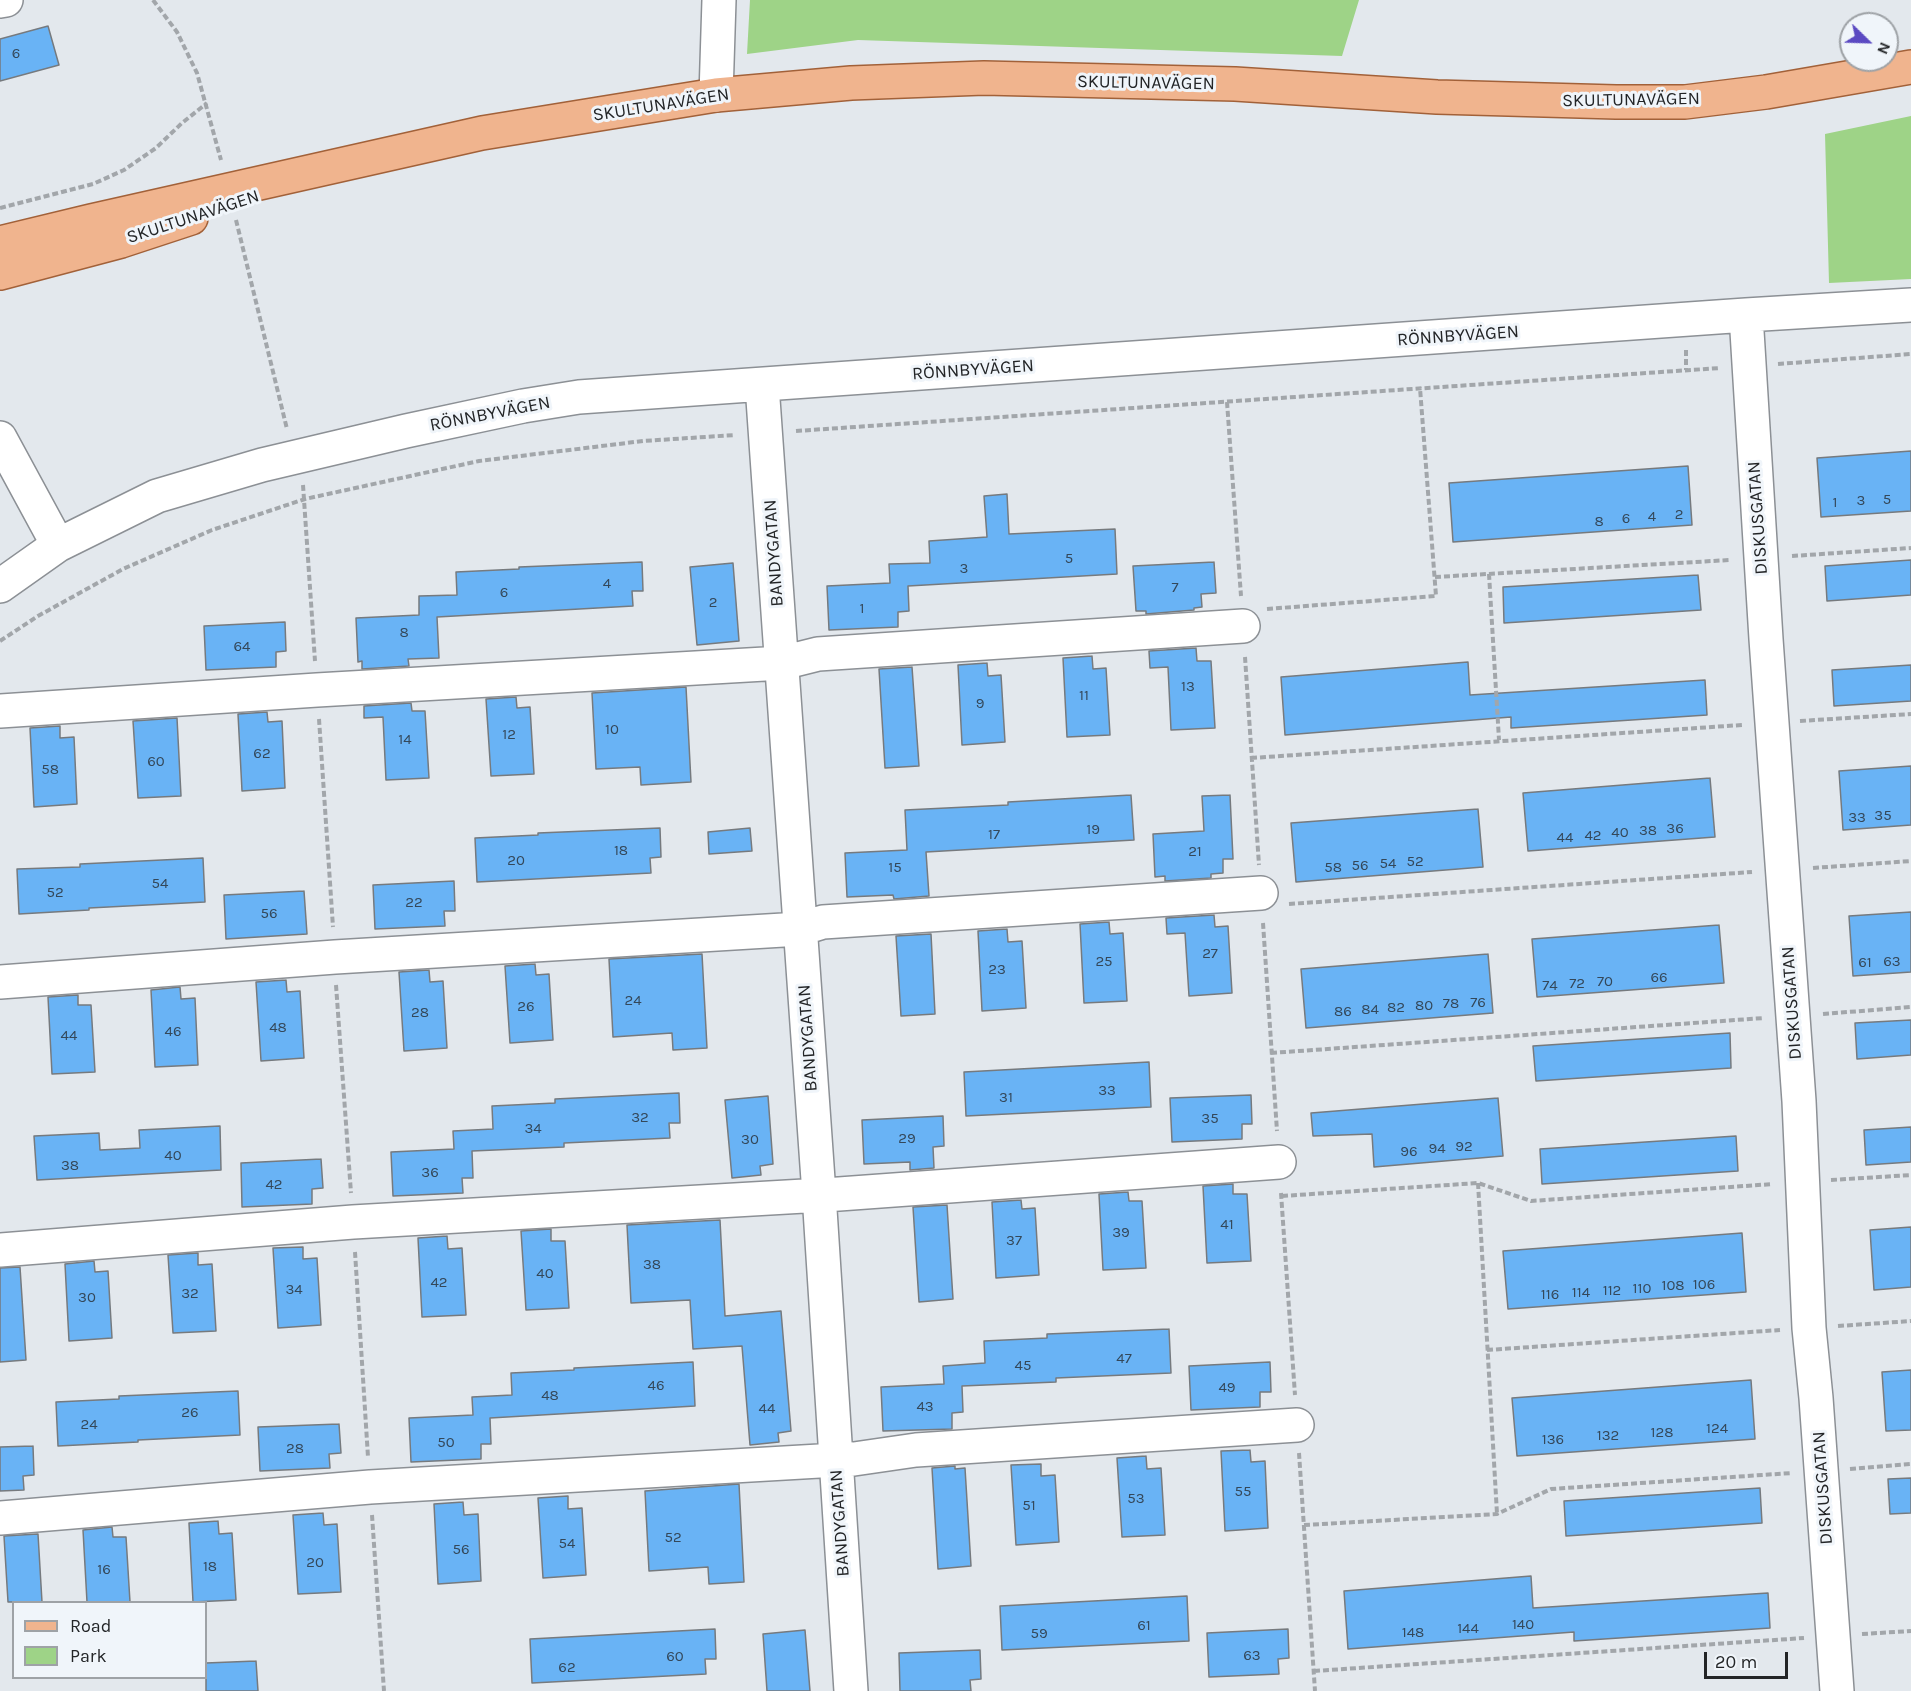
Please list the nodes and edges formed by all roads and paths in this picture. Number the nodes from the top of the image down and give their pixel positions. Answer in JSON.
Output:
{"nodes":[{"id":1,"x":6,"y":0,"type":"edge"},
{"id":2,"x":153,"y":0,"type":"edge"},
{"id":3,"x":719,"y":0,"type":"edge"},
{"id":4,"x":0,"y":2,"type":"edge"},
{"id":5,"x":1911,"y":67,"type":"edge"},
{"id":6,"x":716,"y":95,"type":"junction"},
{"id":7,"x":207,"y":103,"type":"junction"},
{"id":8,"x":384,"y":155,"type":"junction"},
{"id":9,"x":224,"y":171,"type":"dead end"},
{"id":10,"x":0,"y":208,"type":"edge"},
{"id":11,"x":236,"y":220,"type":"dead end"},
{"id":12,"x":0,"y":243,"type":"edge"},
{"id":13,"x":0,"y":273,"type":"edge"},
{"id":14,"x":1911,"y":306,"type":"edge"},
{"id":15,"x":1746,"y":315,"type":"junction"},
{"id":16,"x":1911,"y":354,"type":"edge"},
{"id":17,"x":1749,"y":366,"type":"junction"},
{"id":18,"x":762,"y":385,"type":"junction"},
{"id":19,"x":1420,"y":388,"type":"junction"},
{"id":20,"x":0,"y":438,"type":"edge"},
{"id":21,"x":296,"y":457,"type":"junction"},
{"id":22,"x":305,"y":499,"type":"junction"},
{"id":23,"x":58,"y":545,"type":"junction"},
{"id":24,"x":1911,"y":548,"type":"edge"},
{"id":25,"x":1761,"y":558,"type":"junction"},
{"id":26,"x":1489,"y":574,"type":"junction"},
{"id":27,"x":1434,"y":577,"type":"junction"},
{"id":28,"x":0,"y":586,"type":"edge"},
{"id":29,"x":1242,"y":618,"type":"junction"},
{"id":30,"x":0,"y":641,"type":"edge"},
{"id":31,"x":782,"y":663,"type":"junction"},
{"id":32,"x":317,"y":690,"type":"junction"},
{"id":33,"x":0,"y":711,"type":"edge"},
{"id":34,"x":1911,"y":714,"type":"edge"},
{"id":35,"x":1772,"y":723,"type":"junction"},
{"id":36,"x":1499,"y":740,"type":"junction"},
{"id":37,"x":1251,"y":758,"type":"junction"},
{"id":38,"x":1911,"y":861,"type":"edge"},
{"id":39,"x":1782,"y":870,"type":"junction"},
{"id":40,"x":1261,"y":899,"type":"junction"},
{"id":41,"x":800,"y":929,"type":"junction"},
{"id":42,"x":334,"y":957,"type":"junction"},
{"id":43,"x":0,"y":982,"type":"edge"},
{"id":44,"x":1911,"y":1007,"type":"edge"},
{"id":45,"x":1792,"y":1016,"type":"junction"},
{"id":46,"x":1271,"y":1053,"type":"junction"},
{"id":47,"x":1279,"y":1162,"type":"junction"},
{"id":48,"x":1911,"y":1175,"type":"edge"},
{"id":49,"x":1803,"y":1182,"type":"junction"},
{"id":50,"x":1478,"y":1183,"type":"junction"},
{"id":51,"x":819,"y":1194,"type":"junction"},
{"id":52,"x":1282,"y":1196,"type":"junction"},
{"id":53,"x":353,"y":1222,"type":"junction"},
{"id":54,"x":0,"y":1250,"type":"edge"},
{"id":55,"x":1911,"y":1321,"type":"edge"},
{"id":56,"x":1809,"y":1328,"type":"junction"},
{"id":57,"x":1487,"y":1350,"type":"junction"},
{"id":58,"x":1297,"y":1425,"type":"junction"},
{"id":59,"x":836,"y":1460,"type":"junction"},
{"id":60,"x":1911,"y":1464,"type":"edge"},
{"id":61,"x":1821,"y":1471,"type":"junction"},
{"id":62,"x":370,"y":1487,"type":"junction"},
{"id":63,"x":1497,"y":1514,"type":"junction"},
{"id":64,"x":0,"y":1518,"type":"edge"},
{"id":65,"x":1304,"y":1525,"type":"junction"},
{"id":66,"x":1911,"y":1631,"type":"edge"},
{"id":67,"x":1833,"y":1636,"type":"junction"},
{"id":68,"x":1314,"y":1671,"type":"junction"},
{"id":69,"x":384,"y":1691,"type":"edge"},
{"id":70,"x":851,"y":1691,"type":"edge"},
{"id":71,"x":1315,"y":1691,"type":"edge"},
{"id":72,"x":1837,"y":1691,"type":"edge"}],
"edges":[{"from":1,"to":4,"type":"street"},
{"from":2,"to":7,"type":"path"},
{"from":3,"to":6,"type":"street"},
{"from":5,"to":6,"type":"main road","name":"SKULTUNAVÄGEN"},
{"from":6,"to":8,"type":"main road","name":"SKULTUNAVÄGEN"},
{"from":7,"to":9,"type":"path"},
{"from":7,"to":10,"type":"path"},
{"from":8,"to":12,"type":"main road","name":"SKULTUNAVÄGEN"},
{"from":8,"to":13,"type":"main road","name":"SKULTUNAVÄGEN"},
{"from":11,"to":21,"type":"path"},
{"from":14,"to":15,"type":"street","name":"RÖNNBYVÄGEN"},
{"from":15,"to":17,"type":"street","name":"DISKUSGATAN"},
{"from":15,"to":18,"type":"street","name":"RÖNNBYVÄGEN"},
{"from":16,"to":17,"type":"path"},
{"from":17,"to":19,"type":"path"},
{"from":17,"to":25,"type":"street","name":"DISKUSGATAN"},
{"from":18,"to":21,"type":"street","name":"RÖNNBYVÄGEN"},
{"from":18,"to":31,"type":"street","name":"BANDYGATAN"},
{"from":19,"to":27,"type":"path"},
{"from":19,"to":29,"type":"path"},
{"from":20,"to":23,"type":"street"},
{"from":21,"to":22,"type":"path"},
{"from":21,"to":23,"type":"street","name":"RÖNNBYVÄGEN"},
{"from":22,"to":30,"type":"path"},
{"from":22,"to":32,"type":"path"},
{"from":23,"to":28,"type":"street","name":"RÖNNBYVÄGEN"},
{"from":24,"to":25,"type":"path"},
{"from":25,"to":26,"type":"path"},
{"from":25,"to":35,"type":"street","name":"DISKUSGATAN"},
{"from":26,"to":27,"type":"path"},
{"from":26,"to":36,"type":"path"},
{"from":27,"to":29,"type":"path"},
{"from":29,"to":31,"type":"street"},
{"from":29,"to":37,"type":"path"},
{"from":31,"to":32,"type":"street"},
{"from":31,"to":41,"type":"street","name":"BANDYGATAN"},
{"from":32,"to":33,"type":"street"},
{"from":32,"to":42,"type":"path"},
{"from":34,"to":35,"type":"path"},
{"from":35,"to":36,"type":"path"},
{"from":35,"to":39,"type":"street","name":"DISKUSGATAN"},
{"from":36,"to":37,"type":"path"},
{"from":37,"to":40,"type":"path"},
{"from":38,"to":39,"type":"path"},
{"from":39,"to":40,"type":"path"},
{"from":39,"to":45,"type":"street","name":"DISKUSGATAN"},
{"from":40,"to":41,"type":"street"},
{"from":40,"to":46,"type":"path"},
{"from":41,"to":42,"type":"street"},
{"from":41,"to":51,"type":"street","name":"BANDYGATAN"},
{"from":42,"to":43,"type":"street"},
{"from":42,"to":53,"type":"path"},
{"from":44,"to":45,"type":"path"},
{"from":45,"to":46,"type":"path"},
{"from":45,"to":49,"type":"street","name":"DISKUSGATAN"},
{"from":46,"to":47,"type":"path"},
{"from":47,"to":51,"type":"street"},
{"from":47,"to":52,"type":"path"},
{"from":48,"to":49,"type":"path"},
{"from":49,"to":50,"type":"path"},
{"from":49,"to":56,"type":"street","name":"DISKUSGATAN"},
{"from":50,"to":52,"type":"path"},
{"from":50,"to":57,"type":"path"},
{"from":51,"to":53,"type":"street"},
{"from":51,"to":59,"type":"street","name":"BANDYGATAN"},
{"from":52,"to":58,"type":"path"},
{"from":53,"to":54,"type":"street"},
{"from":53,"to":62,"type":"path"},
{"from":55,"to":56,"type":"path"},
{"from":56,"to":57,"type":"path"},
{"from":56,"to":61,"type":"street","name":"DISKUSGATAN"},
{"from":57,"to":63,"type":"path"},
{"from":58,"to":59,"type":"street"},
{"from":58,"to":65,"type":"path"},
{"from":59,"to":62,"type":"street"},
{"from":59,"to":70,"type":"street","name":"BANDYGATAN"},
{"from":60,"to":61,"type":"path"},
{"from":61,"to":63,"type":"path"},
{"from":61,"to":67,"type":"street","name":"DISKUSGATAN"},
{"from":62,"to":64,"type":"street"},
{"from":62,"to":69,"type":"path"},
{"from":63,"to":65,"type":"path"},
{"from":65,"to":68,"type":"path"},
{"from":66,"to":67,"type":"path"},
{"from":67,"to":68,"type":"path"},
{"from":67,"to":72,"type":"street","name":"DISKUSGATAN"},
{"from":68,"to":71,"type":"path"}]}
